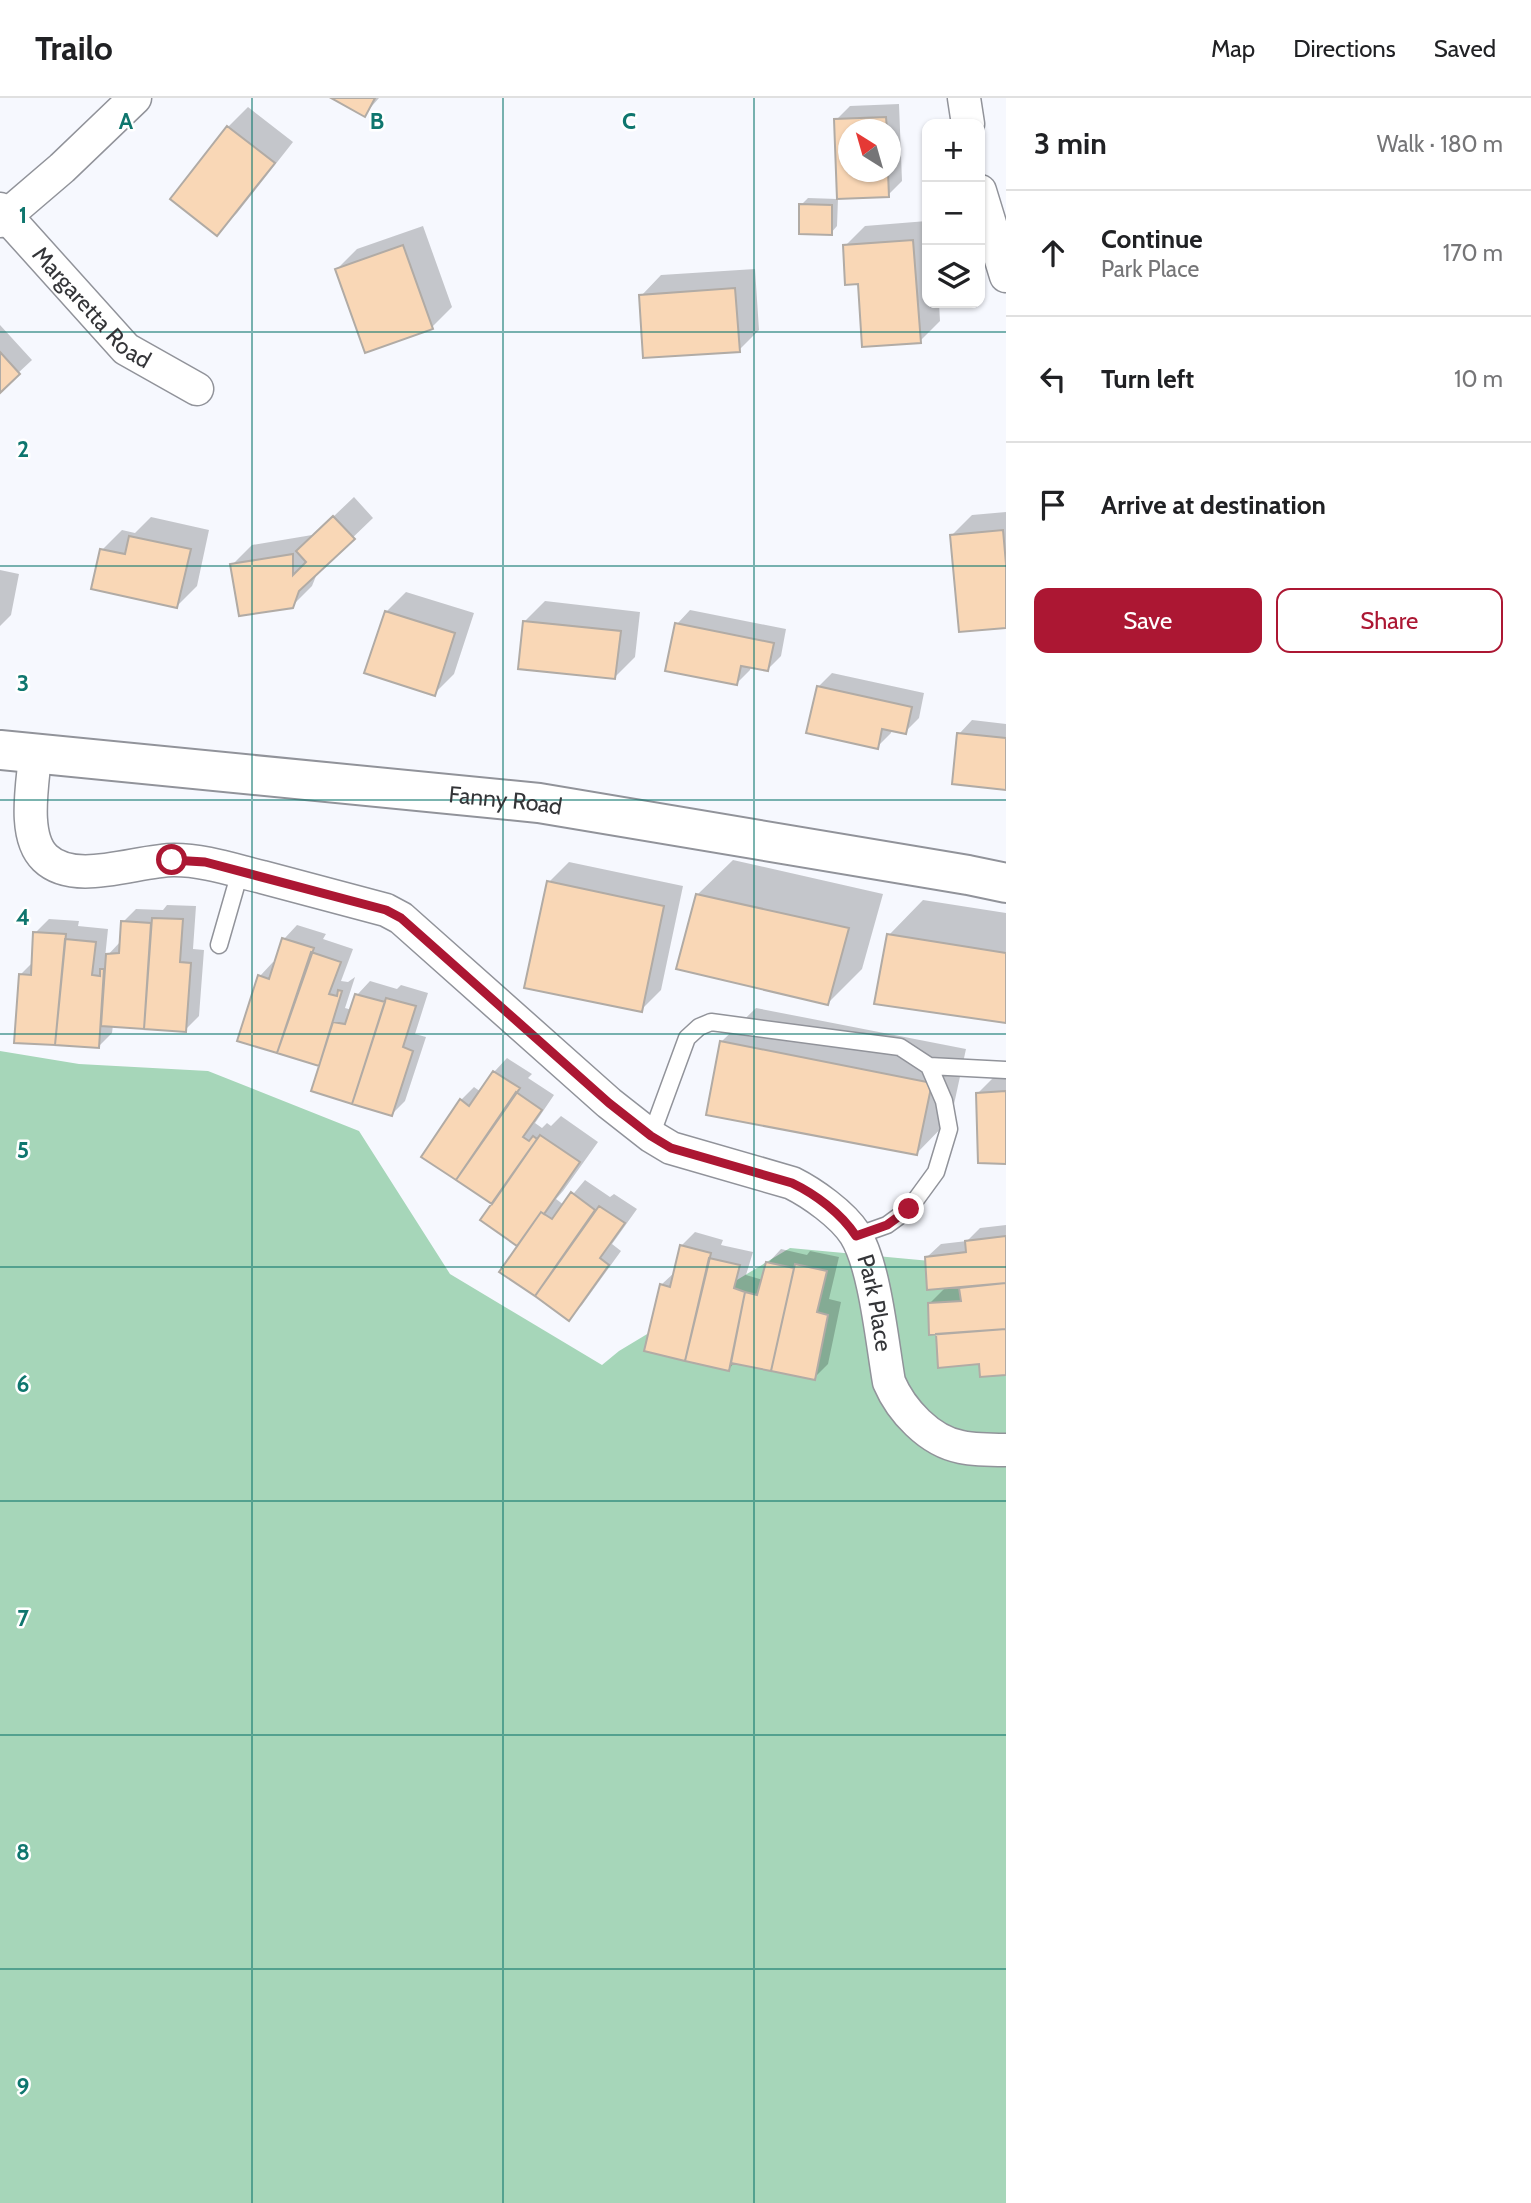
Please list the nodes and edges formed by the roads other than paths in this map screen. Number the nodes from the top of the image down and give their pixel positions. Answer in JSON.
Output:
{"nodes":[{"id":1,"x":135,"y":98,"type":"edge"},
{"id":2,"x":964,"y":98,"type":"edge"},
{"id":3,"x":967,"y":119,"type":"edge"},
{"id":4,"x":985,"y":207,"type":"edge"},
{"id":5,"x":2,"y":216,"type":"edge"},
{"id":6,"x":1006,"y":276,"type":"edge"},
{"id":7,"x":198,"y":389,"type":"dead end"},
{"id":8,"x":17,"y":752,"type":"edge"},
{"id":9,"x":240,"y":872,"type":"junction"},
{"id":10,"x":1006,"y":883,"type":"edge"},
{"id":11,"x":219,"y":945,"type":"dead end"},
{"id":12,"x":929,"y":1066,"type":"junction"},
{"id":13,"x":1006,"y":1070,"type":"edge"},
{"id":14,"x":651,"y":1136,"type":"junction"},
{"id":15,"x":856,"y":1236,"type":"junction"},
{"id":16,"x":1006,"y":1450,"type":"edge"}],
"edges":[{"from":1,"to":5,"type":"street"},
{"from":2,"to":3,"type":"street"},
{"from":4,"to":6,"type":"street"},
{"from":5,"to":7,"type":"street","name":"Margaretta Road"},
{"from":8,"to":9,"type":"street","name":"Park Place"},
{"from":8,"to":10,"type":"main road","name":"Fanny Road"},
{"from":9,"to":11,"type":"lane"},
{"from":9,"to":14,"type":"street","name":"Park Place"},
{"from":12,"to":13,"type":"lane"},
{"from":12,"to":14,"type":"lane"},
{"from":12,"to":15,"type":"lane"},
{"from":14,"to":15,"type":"street","name":"Park Place"},
{"from":15,"to":16,"type":"street","name":"Park Place"}]}
